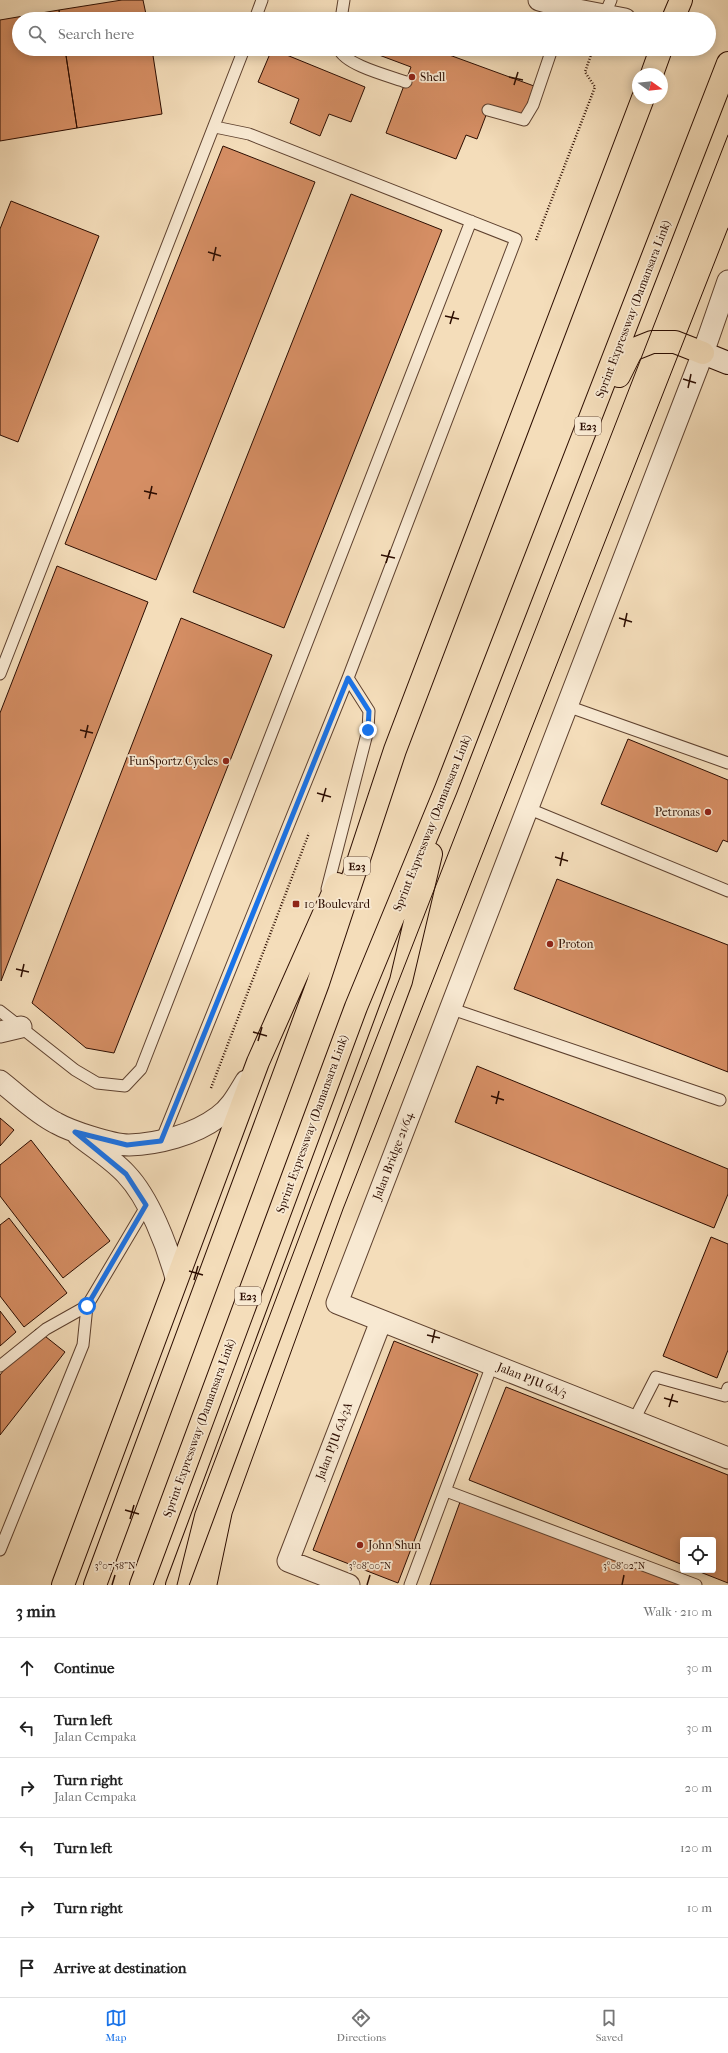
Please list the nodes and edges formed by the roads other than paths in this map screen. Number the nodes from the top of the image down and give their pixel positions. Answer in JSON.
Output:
{"nodes":[{"id":1,"x":262,"y":0,"type":"edge"},
{"id":2,"x":344,"y":0,"type":"edge"},
{"id":3,"x":539,"y":0,"type":"edge"},
{"id":4,"x":682,"y":0,"type":"edge"},
{"id":5,"x":566,"y":9,"type":"edge"},
{"id":6,"x":614,"y":11,"type":"edge"},
{"id":7,"x":258,"y":12,"type":"edge"},
{"id":8,"x":342,"y":12,"type":"edge"},
{"id":9,"x":676,"y":12,"type":"edge"},
{"id":10,"x":241,"y":56,"type":"edge"},
{"id":11,"x":343,"y":56,"type":"edge"},
{"id":12,"x":550,"y":56,"type":"edge"},
{"id":13,"x":658,"y":56,"type":"edge"},
{"id":14,"x":728,"y":63,"type":"edge"},
{"id":15,"x":654,"y":68,"type":"edge"},
{"id":16,"x":406,"y":82,"type":"dead end"},
{"id":17,"x":641,"y":104,"type":"edge"},
{"id":18,"x":488,"y":110,"type":"dead end"},
{"id":19,"x":215,"y":127,"type":"junction"},
{"id":20,"x":471,"y":221,"type":"junction"},
{"id":21,"x":728,"y":281,"type":"edge"},
{"id":22,"x":723,"y":306,"type":"edge"},
{"id":23,"x":703,"y":353,"type":"junction"},
{"id":24,"x":728,"y":363,"type":"edge"},
{"id":25,"x":578,"y":452,"type":"junction"},
{"id":26,"x":0,"y":674,"type":"edge"},
{"id":27,"x":348,"y":678,"type":"junction"},
{"id":28,"x":567,"y":706,"type":"junction"},
{"id":29,"x":395,"y":750,"type":"junction"},
{"id":30,"x":728,"y":763,"type":"edge"},
{"id":31,"x":446,"y":789,"type":"junction"},
{"id":32,"x":527,"y":808,"type":"junction"},
{"id":33,"x":728,"y":891,"type":"edge"},
{"id":34,"x":316,"y":934,"type":"junction"},
{"id":35,"x":449,"y":1008,"type":"junction"},
{"id":36,"x":0,"y":1011,"type":"edge"},
{"id":37,"x":21,"y":1027,"type":"junction"},
{"id":38,"x":0,"y":1032,"type":"edge"},
{"id":39,"x":258,"y":1062,"type":"junction"},
{"id":40,"x":0,"y":1081,"type":"edge"},
{"id":41,"x":720,"y":1100,"type":"dead end"},
{"id":42,"x":75,"y":1132,"type":"junction"},
{"id":43,"x":161,"y":1141,"type":"junction"},
{"id":44,"x":146,"y":1205,"type":"junction"},
{"id":45,"x":176,"y":1278,"type":"junction"},
{"id":46,"x":337,"y":1303,"type":"joint"},
{"id":47,"x":87,"y":1306,"type":"junction"},
{"id":48,"x":381,"y":1321,"type":"junction"},
{"id":49,"x":492,"y":1365,"type":"junction"},
{"id":50,"x":0,"y":1366,"type":"edge"},
{"id":51,"x":728,"y":1388,"type":"edge"},
{"id":52,"x":634,"y":1420,"type":"junction"},
{"id":53,"x":728,"y":1458,"type":"edge"},
{"id":54,"x":446,"y":1491,"type":"junction"},
{"id":55,"x":0,"y":1550,"type":"edge"},
{"id":56,"x":63,"y":1585,"type":"edge"},
{"id":57,"x":95,"y":1585,"type":"edge"},
{"id":58,"x":141,"y":1585,"type":"edge"},
{"id":59,"x":177,"y":1585,"type":"edge"},
{"id":60,"x":349,"y":1585,"type":"edge"},
{"id":61,"x":410,"y":1585,"type":"edge"},
{"id":62,"x":696,"y":1585,"type":"edge"}],
"edges":[{"from":1,"to":7,"type":"lane"},
{"from":2,"to":8,"type":"lane"},
{"from":3,"to":5,"type":"street"},
{"from":4,"to":9,"type":"highway"},
{"from":5,"to":6,"type":"street"},
{"from":10,"to":19,"type":"lane"},
{"from":11,"to":16,"type":"lane"},
{"from":12,"to":18,"type":"lane"},
{"from":13,"to":15,"type":"highway"},
{"from":14,"to":25,"type":"highway","name":"Sprint Expressway (Damansara Link)","number":"E23"},
{"from":17,"to":29,"type":"highway","number":"E23"},
{"from":19,"to":20,"type":"lane"},
{"from":19,"to":26,"type":"lane"},
{"from":20,"to":27,"type":"lane"},
{"from":20,"to":37,"type":"lane"},
{"from":21,"to":22,"type":"street","name":"Jalan Bridge 21/64"},
{"from":22,"to":23,"type":"street","name":"Jalan Bridge 21/64"},
{"from":23,"to":24,"type":"street"},
{"from":23,"to":25,"type":"highway"},
{"from":23,"to":28,"type":"street","name":"Jalan Bridge 21/64"},
{"from":25,"to":31,"type":"highway","name":"Sprint Expressway (Damansara Link)","number":"E23"},
{"from":27,"to":34,"type":"lane"},
{"from":27,"to":43,"type":"lane"},
{"from":28,"to":30,"type":"lane"},
{"from":28,"to":32,"type":"street","name":"Jalan Bridge 21/64"},
{"from":29,"to":34,"type":"highway"},
{"from":29,"to":57,"type":"highway","number":"E23"},
{"from":31,"to":58,"type":"highway","name":"Sprint Expressway (Damansara Link)","number":"E23"},
{"from":31,"to":59,"type":"highway"},
{"from":32,"to":33,"type":"lane"},
{"from":32,"to":35,"type":"street","name":"Jalan Bridge 21/64"},
{"from":34,"to":39,"type":"highway"},
{"from":35,"to":41,"type":"lane"},
{"from":35,"to":46,"type":"street","name":"Jalan Bridge 21/64"},
{"from":36,"to":37,"type":"lane"},
{"from":37,"to":38,"type":"street"},
{"from":39,"to":43,"type":"street"},
{"from":39,"to":45,"type":"highway"},
{"from":40,"to":42,"type":"street"},
{"from":42,"to":43,"type":"street"},
{"from":42,"to":44,"type":"street"},
{"from":44,"to":45,"type":"street"},
{"from":44,"to":47,"type":"lane"},
{"from":45,"to":56,"type":"highway"},
{"from":46,"to":48,"type":"street","name":"Jalan PJU 6A/3"},
{"from":47,"to":50,"type":"lane"},
{"from":47,"to":55,"type":"lane"},
{"from":48,"to":49,"type":"street","name":"Jalan PJU 6A/3"},
{"from":48,"to":60,"type":"street","name":"Jalan PJU 6A/3A"},
{"from":49,"to":52,"type":"street","name":"Jalan PJU 6A/3"},
{"from":49,"to":54,"type":"lane"},
{"from":51,"to":52,"type":"lane"},
{"from":52,"to":53,"type":"street","name":"Jalan PJU 6A/3"},
{"from":54,"to":61,"type":"lane"},
{"from":54,"to":62,"type":"lane"}]}
